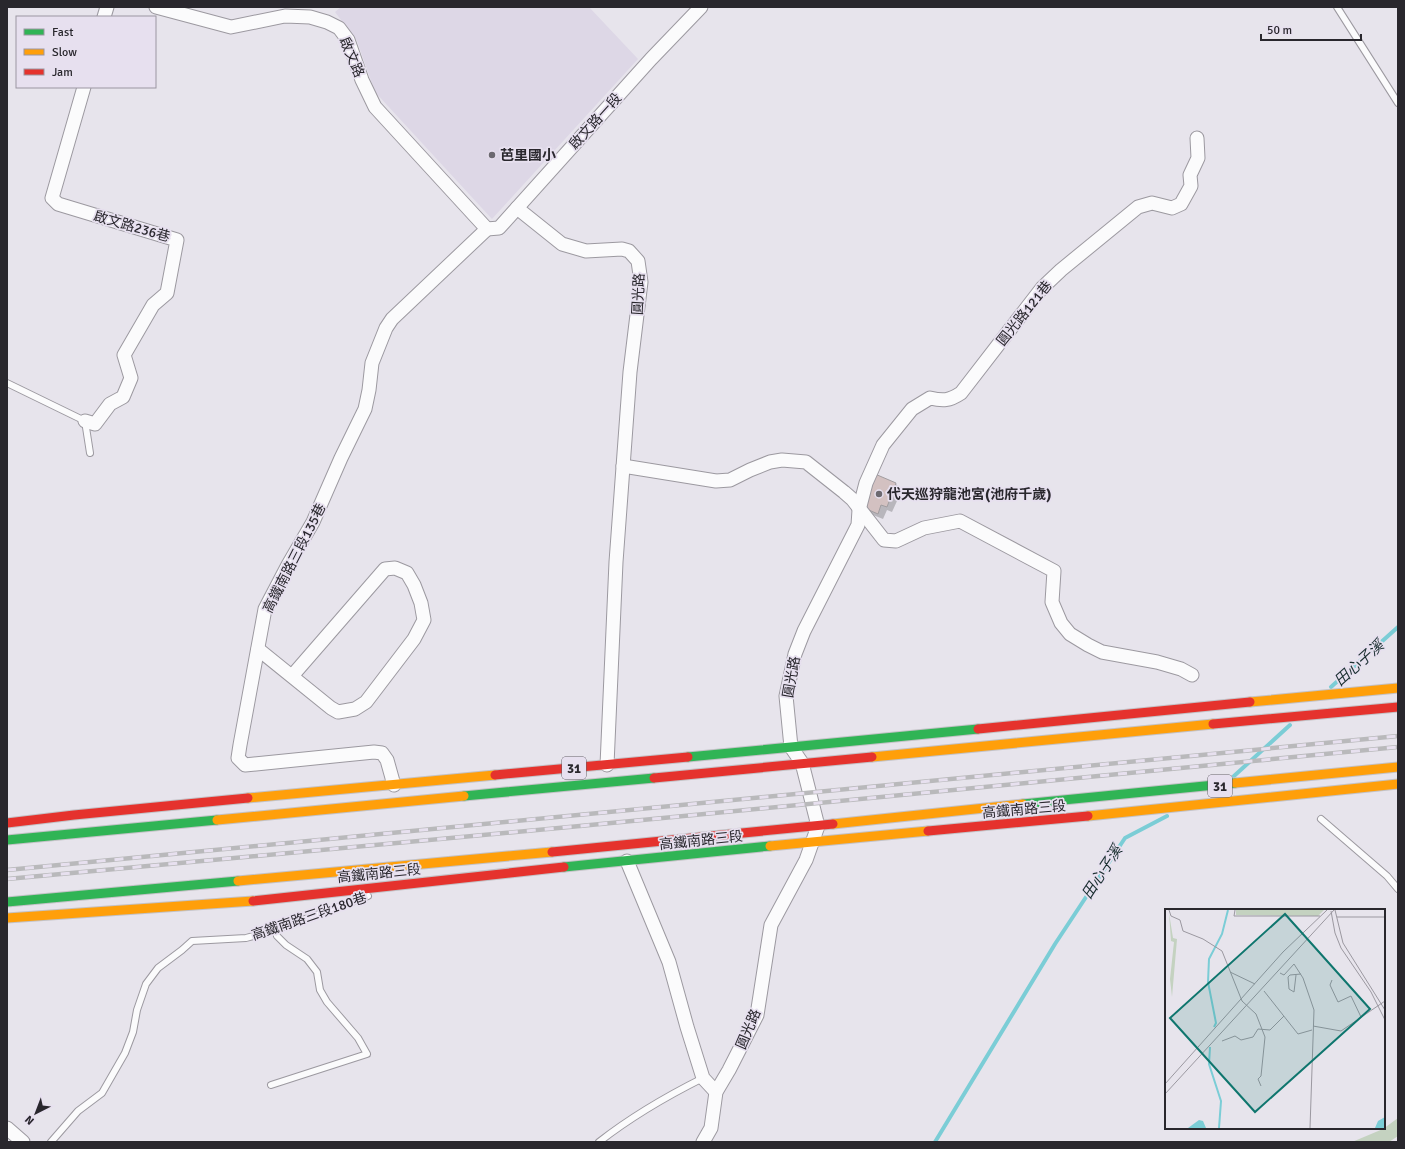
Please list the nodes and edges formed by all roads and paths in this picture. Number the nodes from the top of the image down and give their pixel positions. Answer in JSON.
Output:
{"nodes":[{"id":1,"x":156,"y":7,"type":"edge"},
{"id":2,"x":701,"y":7,"type":"edge"},
{"id":3,"x":1337,"y":7,"type":"edge"},
{"id":4,"x":84,"y":88,"type":"edge"},
{"id":5,"x":1398,"y":103,"type":"edge"},
{"id":6,"x":1197,"y":138,"type":"dead end"},
{"id":7,"x":517,"y":208,"type":"junction"},
{"id":8,"x":487,"y":229,"type":"junction"},
{"id":9,"x":7,"y":383,"type":"edge"},
{"id":10,"x":85,"y":421,"type":"junction"},
{"id":11,"x":90,"y":453,"type":"dead end"},
{"id":12,"x":623,"y":466,"type":"junction"},
{"id":13,"x":859,"y":510,"type":"junction"},
{"id":14,"x":258,"y":649,"type":"junction"},
{"id":15,"x":1192,"y":675,"type":"dead end"},
{"id":16,"x":292,"y":676,"type":"junction"},
{"id":17,"x":1398,"y":688,"type":"edge"},
{"id":18,"x":1398,"y":707,"type":"edge"},
{"id":19,"x":791,"y":747,"type":"junction"},
{"id":20,"x":802,"y":763,"type":"junction"},
{"id":21,"x":607,"y":765,"type":"junction"},
{"id":22,"x":1398,"y":769,"type":"edge"},
{"id":23,"x":1398,"y":784,"type":"edge"},
{"id":24,"x":394,"y":785,"type":"junction"},
{"id":25,"x":465,"y":795,"type":"junction"},
{"id":26,"x":1321,"y":819,"type":"dead end"},
{"id":27,"x":7,"y":823,"type":"edge"},
{"id":28,"x":818,"y":826,"type":"junction"},
{"id":29,"x":7,"y":840,"type":"edge"},
{"id":30,"x":813,"y":842,"type":"junction"},
{"id":31,"x":628,"y":861,"type":"junction"},
{"id":32,"x":409,"y":866,"type":"junction"},
{"id":33,"x":500,"y":874,"type":"junction"},
{"id":34,"x":389,"y":886,"type":"junction"},
{"id":35,"x":1398,"y":889,"type":"edge"},
{"id":36,"x":7,"y":902,"type":"edge"},
{"id":37,"x":7,"y":918,"type":"edge"},
{"id":38,"x":275,"y":930,"type":"junction"},
{"id":39,"x":703,"y":1078,"type":"junction"},
{"id":40,"x":271,"y":1085,"type":"dead end"},
{"id":41,"x":716,"y":1092,"type":"junction"},
{"id":42,"x":7,"y":1128,"type":"edge"},
{"id":43,"x":23,"y":1142,"type":"edge"},
{"id":44,"x":51,"y":1142,"type":"edge"},
{"id":45,"x":599,"y":1142,"type":"edge"},
{"id":46,"x":703,"y":1142,"type":"edge"}],
"edges":[{"from":1,"to":8,"type":"street","name":"啟文路"},
{"from":2,"to":7,"type":"street","name":"啟文路一段"},
{"from":3,"to":5,"type":"lane"},
{"from":4,"to":10,"type":"street","name":"啟文路236巷"},
{"from":6,"to":13,"type":"street","name":"圓光路121巷"},
{"from":7,"to":8,"type":"street","name":"啟文路一段"},
{"from":7,"to":12,"type":"street","name":"圓光路"},
{"from":8,"to":14,"type":"street","name":"高鐵南路三段135巷"},
{"from":9,"to":10,"type":"lane"},
{"from":10,"to":11,"type":"lane"},
{"from":12,"to":13,"type":"street"},
{"from":12,"to":21,"type":"street","name":"圓光路"},
{"from":13,"to":15,"type":"street"},
{"from":13,"to":19,"type":"street","name":"圓光路"},
{"from":14,"to":16,"type":"street"},
{"from":14,"to":24,"type":"street","name":"高鐵南路三段135巷"},
{"from":16,"to":16,"type":"street"},
{"from":17,"to":19,"type":"main road","number":"31"},
{"from":18,"to":20,"type":"main road","number":"31"},
{"from":19,"to":20,"type":"street","name":"圓光路"},
{"from":19,"to":21,"type":"main road","number":"31"},
{"from":20,"to":25,"type":"main road","number":"31"},
{"from":20,"to":28,"type":"street","name":"圓光路"},
{"from":21,"to":24,"type":"main road","number":"31"},
{"from":22,"to":28,"type":"main road","name":"高鐵南路三段","number":"31"},
{"from":23,"to":30,"type":"main road","name":"高鐵南路三段","number":"31"},
{"from":24,"to":25,"type":"main road"},
{"from":24,"to":27,"type":"main road","number":"31"},
{"from":25,"to":29,"type":"main road","number":"31"},
{"from":26,"to":35,"type":"lane"},
{"from":28,"to":30,"type":"street","name":"圓光路"},
{"from":28,"to":32,"type":"main road","name":"高鐵南路三段","number":"31"},
{"from":30,"to":31,"type":"main road","name":"高鐵南路三段","number":"31"},
{"from":30,"to":41,"type":"street","name":"圓光路"},
{"from":31,"to":33,"type":"main road","name":"高鐵南路三段","number":"31"},
{"from":31,"to":39,"type":"street"},
{"from":32,"to":33,"type":"main road"},
{"from":32,"to":36,"type":"main road","name":"高鐵南路三段","number":"31"},
{"from":33,"to":34,"type":"main road","name":"高鐵南路三段","number":"31"},
{"from":34,"to":37,"type":"main road","name":"高鐵南路三段","number":"31"},
{"from":34,"to":38,"type":"lane","name":"高鐵南路三段180巷"},
{"from":38,"to":40,"type":"lane"},
{"from":38,"to":44,"type":"lane","name":"高鐵南路三段180巷"},
{"from":39,"to":41,"type":"street"},
{"from":39,"to":45,"type":"lane"},
{"from":41,"to":46,"type":"street","name":"圓光路"},
{"from":42,"to":43,"type":"street"}]}
